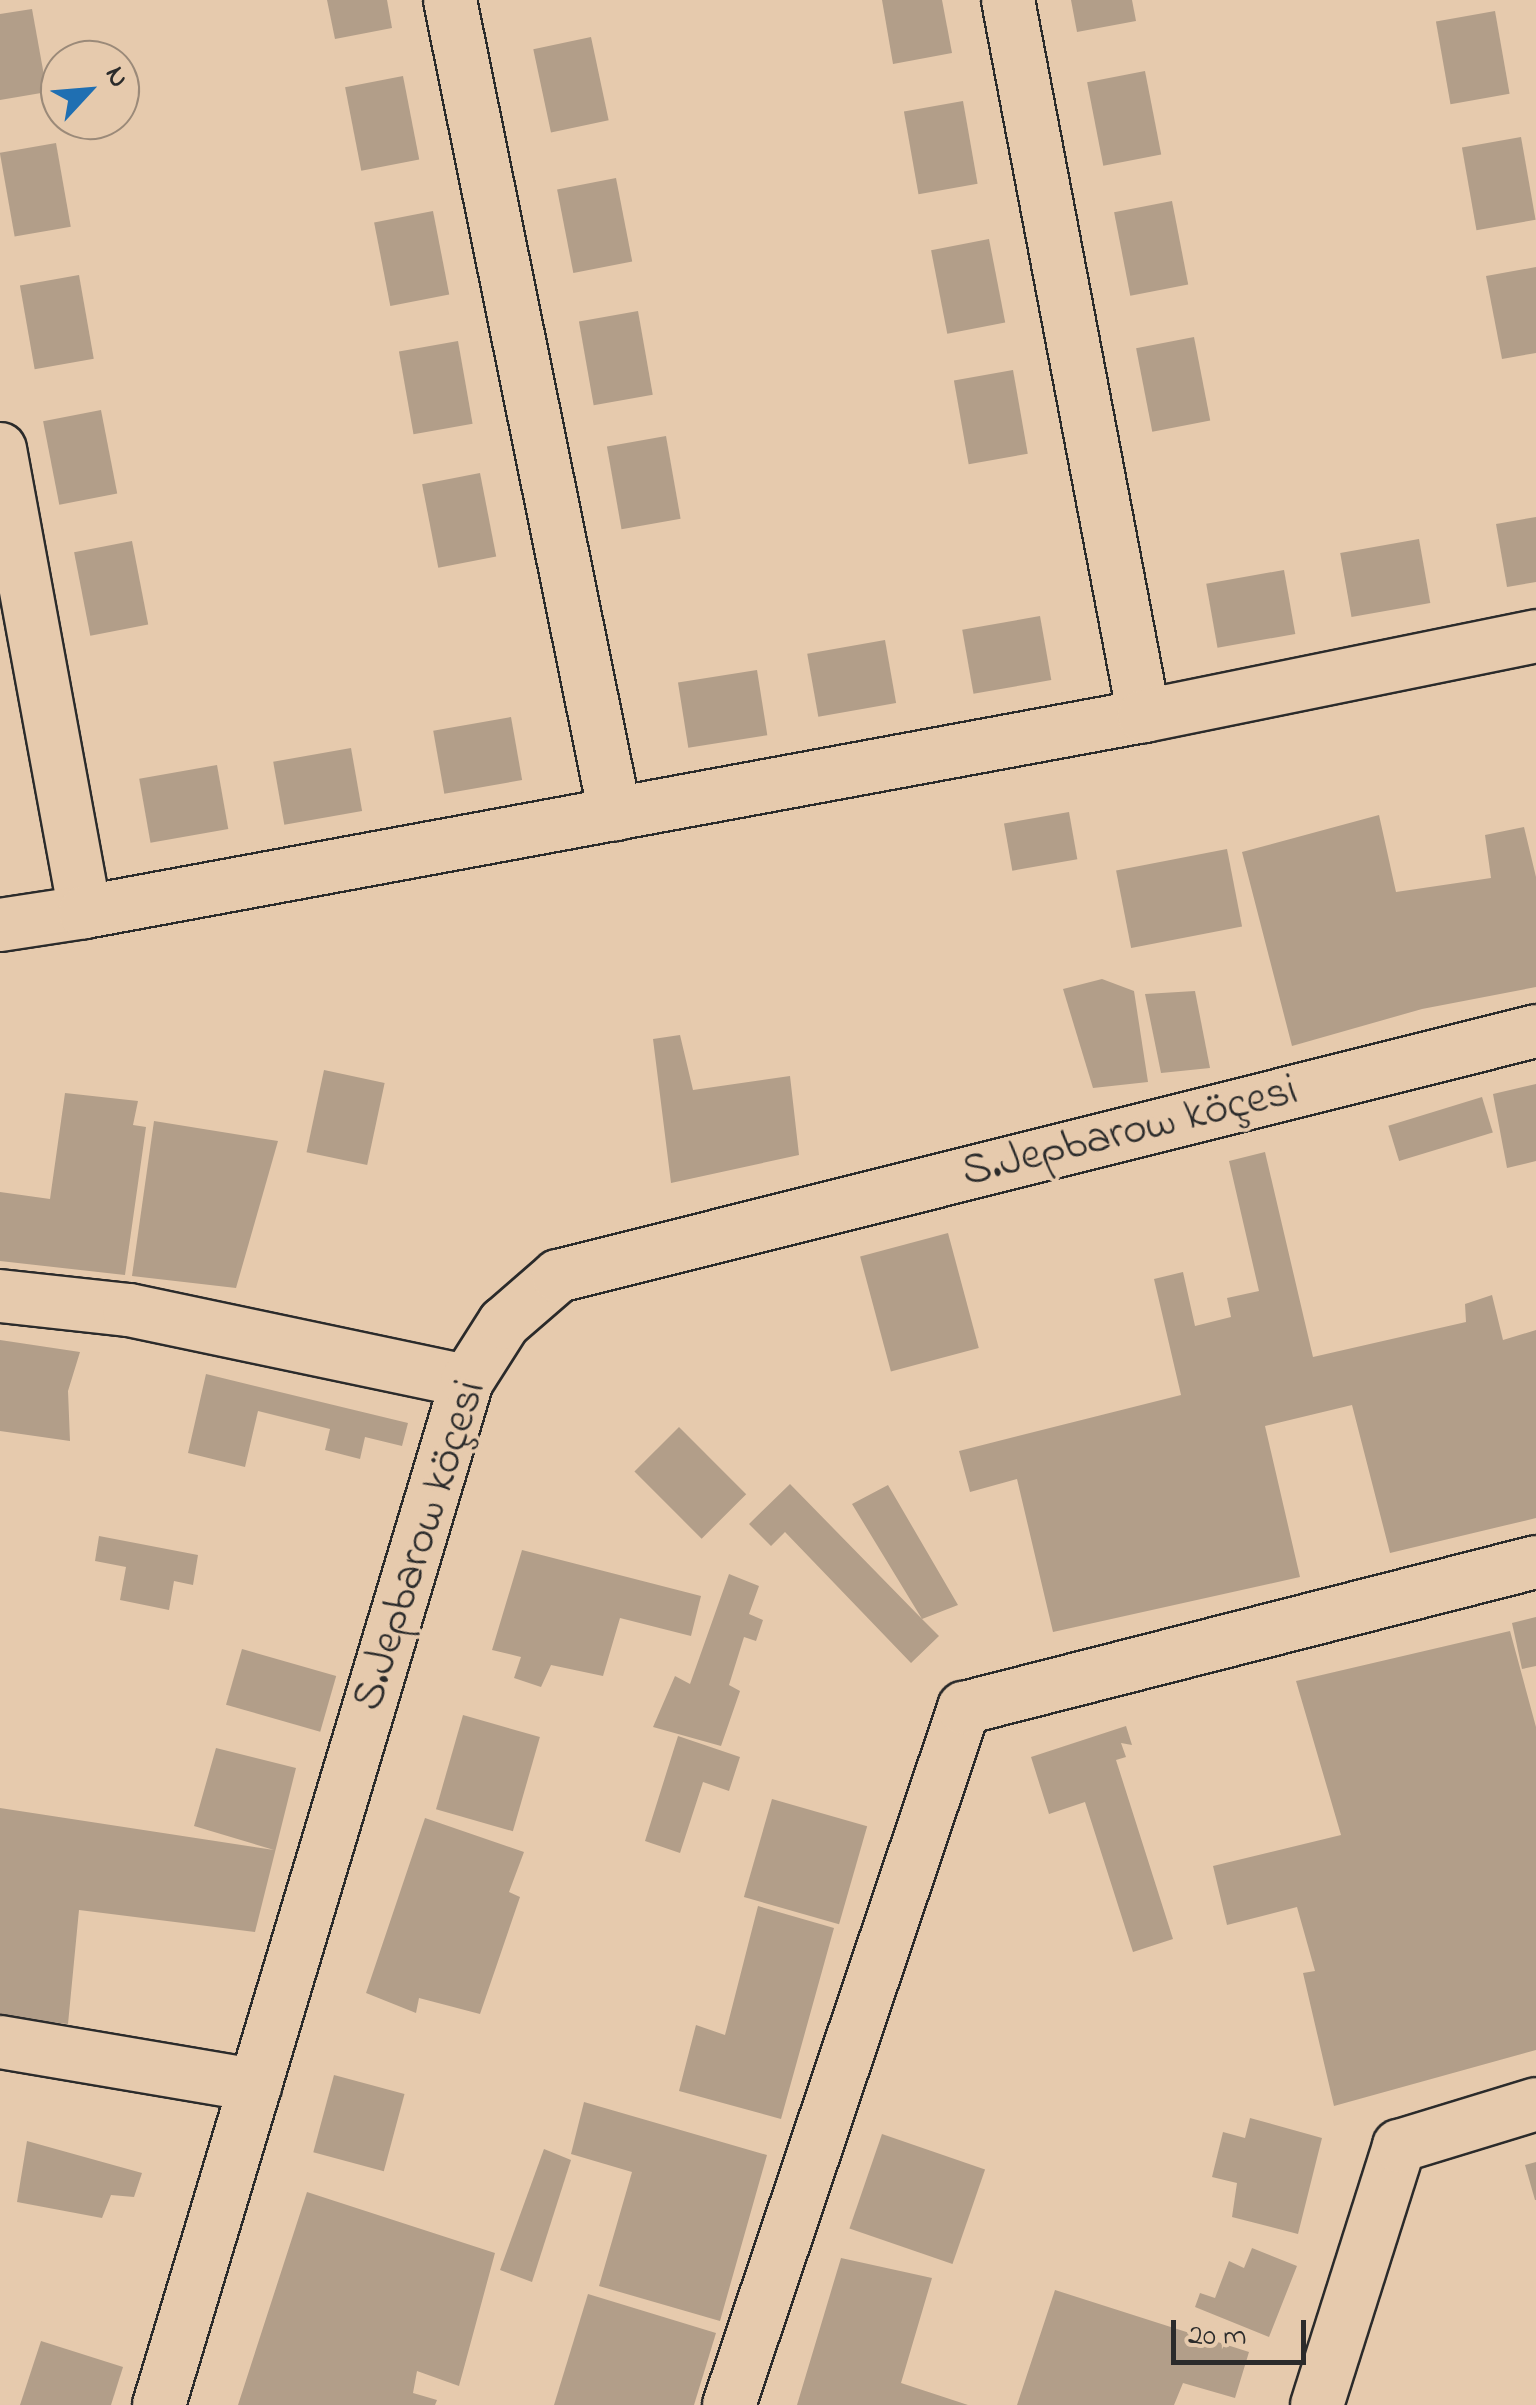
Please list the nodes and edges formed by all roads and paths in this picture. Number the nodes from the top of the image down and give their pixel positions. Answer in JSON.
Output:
{"nodes":[{"id":1,"x":450,"y":0,"type":"edge"},
{"id":2,"x":1008,"y":0,"type":"edge"},
{"id":3,"x":0,"y":449,"type":"edge"},
{"id":4,"x":1536,"y":636,"type":"edge"},
{"id":5,"x":1144,"y":716,"type":"junction"},
{"id":6,"x":615,"y":814,"type":"junction"},
{"id":7,"x":85,"y":912,"type":"junction"},
{"id":8,"x":0,"y":925,"type":"edge"},
{"id":9,"x":1536,"y":1031,"type":"edge"},
{"id":10,"x":0,"y":1296,"type":"edge"},
{"id":11,"x":467,"y":1382,"type":"junction"},
{"id":12,"x":1536,"y":1562,"type":"edge"},
{"id":13,"x":0,"y":2042,"type":"edge"},
{"id":14,"x":255,"y":2086,"type":"junction"},
{"id":15,"x":1536,"y":2104,"type":"edge"},
{"id":16,"x":159,"y":2405,"type":"edge"},
{"id":17,"x":728,"y":2405,"type":"edge"},
{"id":18,"x":1317,"y":2405,"type":"edge"}],
"edges":[{"from":1,"to":6,"type":"street"},
{"from":2,"to":5,"type":"street"},
{"from":3,"to":7,"type":"street"},
{"from":4,"to":5,"type":"street"},
{"from":5,"to":6,"type":"street"},
{"from":6,"to":7,"type":"street"},
{"from":7,"to":8,"type":"street"},
{"from":9,"to":11,"type":"street","name":"S.Jepbarow köçesi"},
{"from":10,"to":11,"type":"street"},
{"from":11,"to":14,"type":"street","name":"S.Jepbarow köçesi"},
{"from":12,"to":17,"type":"street"},
{"from":13,"to":14,"type":"street"},
{"from":14,"to":16,"type":"street","name":"S.Jepbarow köçesi"},
{"from":15,"to":18,"type":"street"}]}
